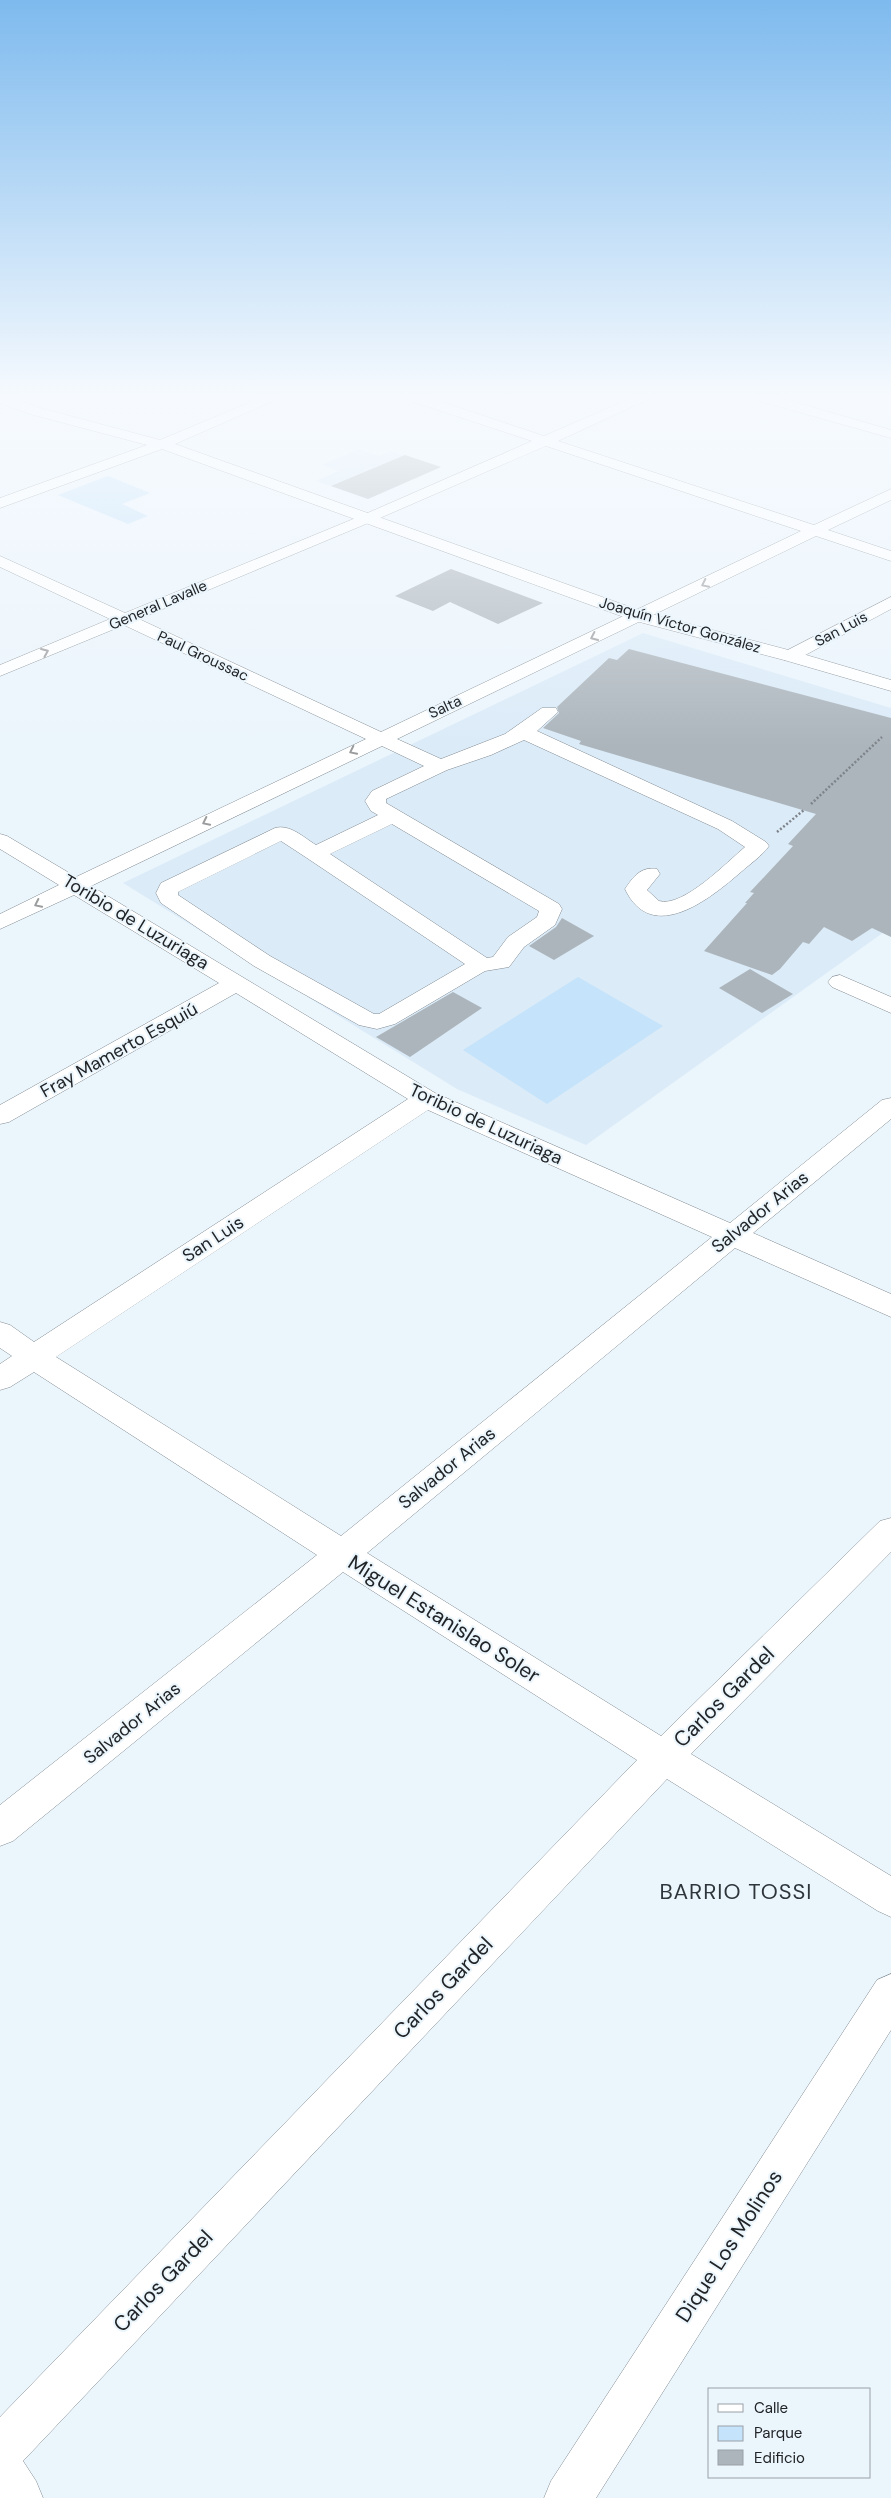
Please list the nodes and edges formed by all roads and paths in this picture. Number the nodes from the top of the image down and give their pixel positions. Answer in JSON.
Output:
{"nodes":[{"id":1,"x":356,"y":514,"type":"edge"},
{"id":2,"x":378,"y":514,"type":"edge"},
{"id":3,"x":766,"y":514,"type":"edge"},
{"id":4,"x":850,"y":514,"type":"edge"},
{"id":5,"x":368,"y":518,"type":"junction"},
{"id":6,"x":816,"y":530,"type":"junction"},
{"id":7,"x":891,"y":556,"type":"edge"},
{"id":8,"x":0,"y":562,"type":"edge"},
{"id":9,"x":891,"y":602,"type":"edge"},
{"id":10,"x":638,"y":616,"type":"junction"},
{"id":11,"x":124,"y":619,"type":"junction"},
{"id":12,"x":790,"y":656,"type":"junction"},
{"id":13,"x":0,"y":671,"type":"edge"},
{"id":14,"x":891,"y":686,"type":"edge"},
{"id":15,"x":549,"y":712,"type":"dead end"},
{"id":16,"x":524,"y":733,"type":"junction"},
{"id":17,"x":882,"y":738,"type":"dead end"},
{"id":18,"x":378,"y":739,"type":"junction"},
{"id":19,"x":440,"y":766,"type":"junction"},
{"id":20,"x":811,"y":804,"type":"dead end"},
{"id":21,"x":804,"y":810,"type":"dead end"},
{"id":22,"x":393,"y":816,"type":"junction"},
{"id":23,"x":262,"y":818,"type":"junction"},
{"id":24,"x":0,"y":840,"type":"edge"},
{"id":25,"x":759,"y":846,"type":"junction"},
{"id":26,"x":314,"y":854,"type":"junction"},
{"id":27,"x":649,"y":874,"type":"dead end"},
{"id":28,"x":75,"y":886,"type":"junction"},
{"id":29,"x":0,"y":922,"type":"edge"},
{"id":30,"x":481,"y":964,"type":"junction"},
{"id":31,"x":840,"y":982,"type":"dead end"},
{"id":32,"x":237,"y":983,"type":"junction"},
{"id":33,"x":891,"y":1006,"type":"edge"},
{"id":34,"x":426,"y":1099,"type":"junction"},
{"id":35,"x":891,"y":1106,"type":"edge"},
{"id":36,"x":0,"y":1116,"type":"edge"},
{"id":37,"x":732,"y":1234,"type":"junction"},
{"id":38,"x":891,"y":1306,"type":"edge"},
{"id":39,"x":0,"y":1333,"type":"edge"},
{"id":40,"x":34,"y":1357,"type":"junction"},
{"id":41,"x":0,"y":1379,"type":"edge"},
{"id":42,"x":891,"y":1531,"type":"edge"},
{"id":43,"x":342,"y":1554,"type":"junction"},
{"id":44,"x":663,"y":1758,"type":"junction"},
{"id":45,"x":0,"y":1828,"type":"edge"},
{"id":46,"x":891,"y":1898,"type":"edge"},
{"id":47,"x":891,"y":1994,"type":"edge"},
{"id":48,"x":0,"y":2451,"type":"edge"},
{"id":49,"x":0,"y":2469,"type":"edge"},
{"id":50,"x":18,"y":2498,"type":"edge"},
{"id":51,"x":568,"y":2498,"type":"edge"}],
"edges":[{"from":1,"to":5,"type":"street","name":"Joaquín Víctor González"},
{"from":2,"to":5,"type":"street","name":"General Lavalle"},
{"from":3,"to":6,"type":"street"},
{"from":4,"to":6,"type":"street","name":"Salta"},
{"from":5,"to":10,"type":"street","name":"Joaquín Víctor González"},
{"from":5,"to":11,"type":"street","name":"General Lavalle"},
{"from":6,"to":7,"type":"street"},
{"from":6,"to":10,"type":"street","name":"Salta","one_way":true},
{"from":8,"to":11,"type":"street","name":"Paul Groussac"},
{"from":9,"to":12,"type":"street","name":"San Luis"},
{"from":10,"to":12,"type":"street","name":"Joaquín Víctor González"},
{"from":10,"to":18,"type":"street","name":"Salta","one_way":true},
{"from":13,"to":11,"type":"street","name":"General Lavalle","one_way":true},
{"from":11,"to":18,"type":"street","name":"Paul Groussac"},
{"from":12,"to":14,"type":"street","name":"Joaquín Víctor González"},
{"from":15,"to":16,"type":"street"},
{"from":16,"to":19,"type":"street"},
{"from":16,"to":25,"type":"street"},
{"from":17,"to":20,"type":"path"},
{"from":18,"to":19,"type":"street","name":"Paul Groussac"},
{"from":18,"to":23,"type":"street","name":"Salta","one_way":true},
{"from":19,"to":22,"type":"street"},
{"from":21,"to":25,"type":"path"},
{"from":22,"to":26,"type":"street"},
{"from":22,"to":30,"type":"street"},
{"from":23,"to":26,"type":"street"},
{"from":23,"to":28,"type":"street","name":"Salta","one_way":true},
{"from":23,"to":30,"type":"street"},
{"from":24,"to":28,"type":"street","name":"Toribio de Luzuriaga"},
{"from":25,"to":27,"type":"street"},
{"from":26,"to":30,"type":"street"},
{"from":28,"to":29,"type":"street","name":"Salta","one_way":true},
{"from":28,"to":32,"type":"street","name":"Toribio de Luzuriaga"},
{"from":31,"to":33,"type":"street"},
{"from":32,"to":34,"type":"street","name":"Toribio de Luzuriaga"},
{"from":32,"to":36,"type":"street","name":"Fray Mamerto Esquiú"},
{"from":34,"to":37,"type":"street","name":"Toribio de Luzuriaga"},
{"from":34,"to":40,"type":"street","name":"San Luis"},
{"from":35,"to":37,"type":"street","name":"Salvador Arias"},
{"from":37,"to":38,"type":"street","name":"Toribio de Luzuriaga"},
{"from":37,"to":43,"type":"street","name":"Salvador Arias"},
{"from":39,"to":40,"type":"street","name":"Miguel Estanislao Soler"},
{"from":40,"to":41,"type":"street","name":"San Luis"},
{"from":40,"to":43,"type":"street","name":"Miguel Estanislao Soler"},
{"from":42,"to":44,"type":"street","name":"Carlos Gardel"},
{"from":43,"to":44,"type":"street","name":"Miguel Estanislao Soler"},
{"from":43,"to":45,"type":"street","name":"Salvador Arias"},
{"from":44,"to":46,"type":"street","name":"Miguel Estanislao Soler"},
{"from":44,"to":48,"type":"street","name":"Carlos Gardel"},
{"from":47,"to":51,"type":"street","name":"Dique Los Molinos"},
{"from":49,"to":50,"type":"street"}]}
